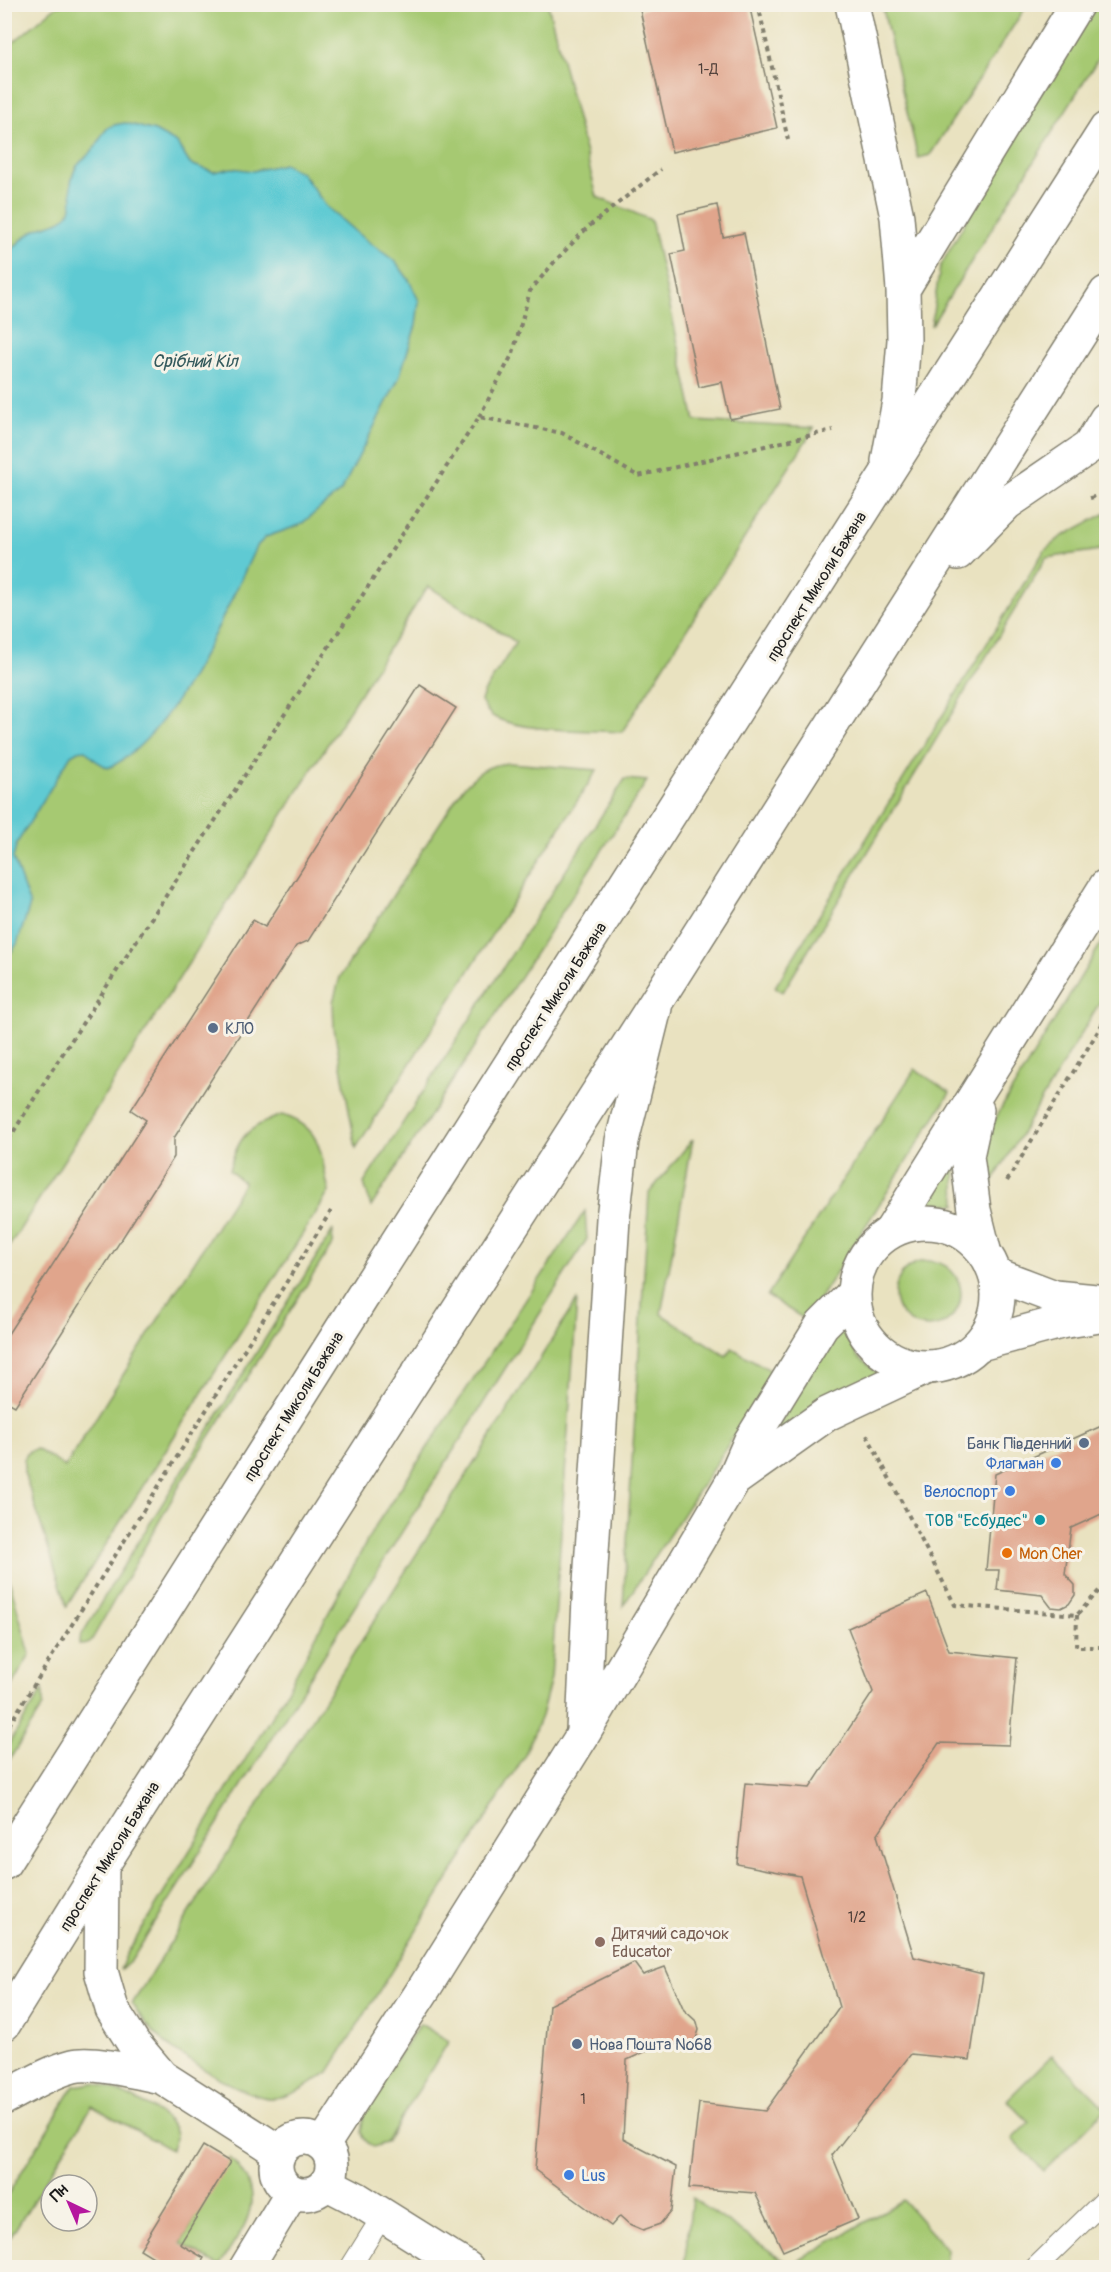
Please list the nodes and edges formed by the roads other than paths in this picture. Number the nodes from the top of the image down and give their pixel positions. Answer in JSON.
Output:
{"nodes":[{"id":1,"x":852,"y":4,"type":"edge"},
{"id":2,"x":1077,"y":4,"type":"edge"},
{"id":3,"x":1107,"y":129,"type":"edge"},
{"id":4,"x":903,"y":289,"type":"junction"},
{"id":5,"x":1107,"y":293,"type":"edge"},
{"id":6,"x":1107,"y":419,"type":"edge"},
{"id":7,"x":1098,"y":443,"type":"edge"},
{"id":8,"x":885,"y":477,"type":"junction"},
{"id":9,"x":910,"y":602,"type":"junction"},
{"id":10,"x":1107,"y":886,"type":"edge"},
{"id":11,"x":656,"y":1002,"type":"junction"},
{"id":12,"x":981,"y":1089,"type":"junction"},
{"id":13,"x":891,"y":1231,"type":"junction"},
{"id":14,"x":990,"y":1262,"type":"junction"},
{"id":15,"x":853,"y":1294,"type":"junction"},
{"id":16,"x":1107,"y":1302,"type":"edge"},
{"id":17,"x":1107,"y":1315,"type":"edge"},
{"id":18,"x":980,"y":1344,"type":"junction"},
{"id":19,"x":925,"y":1368,"type":"junction"},
{"id":20,"x":733,"y":1481,"type":"junction"},
{"id":21,"x":582,"y":1736,"type":"junction"},
{"id":22,"x":4,"y":1863,"type":"edge"},
{"id":23,"x":102,"y":1866,"type":"junction"},
{"id":24,"x":4,"y":2024,"type":"edge"},
{"id":25,"x":162,"y":2077,"type":"junction"},
{"id":26,"x":4,"y":2098,"type":"edge"},
{"id":27,"x":323,"y":2145,"type":"junction"},
{"id":28,"x":279,"y":2152,"type":"junction"},
{"id":29,"x":326,"y":2183,"type":"junction"},
{"id":30,"x":292,"y":2192,"type":"junction"},
{"id":31,"x":1107,"y":2199,"type":"edge"},
{"id":32,"x":383,"y":2215,"type":"junction"},
{"id":33,"x":246,"y":2268,"type":"edge"},
{"id":34,"x":350,"y":2268,"type":"edge"},
{"id":35,"x":468,"y":2268,"type":"edge"},
{"id":36,"x":1035,"y":2268,"type":"edge"}],
"edges":[{"from":1,"to":4,"type":"main road"},
{"from":2,"to":4,"type":"main road"},
{"from":3,"to":8,"type":"main road","name":"проспект Миколи Бажана"},
{"from":4,"to":8,"type":"main road"},
{"from":5,"to":9,"type":"main road","name":"проспект Миколи Бажана"},
{"from":6,"to":7,"type":"main road"},
{"from":7,"to":9,"type":"main road"},
{"from":8,"to":22,"type":"main road","name":"проспект Миколи Бажана"},
{"from":9,"to":11,"type":"main road","name":"проспект Миколи Бажана"},
{"from":10,"to":12,"type":"main road"},
{"from":11,"to":21,"type":"main road"},
{"from":11,"to":23,"type":"main road","name":"проспект Миколи Бажана"},
{"from":12,"to":13,"type":"main road"},
{"from":12,"to":14,"type":"main road"},
{"from":13,"to":14,"type":"main road"},
{"from":13,"to":15,"type":"main road"},
{"from":14,"to":16,"type":"main road"},
{"from":14,"to":18,"type":"main road"},
{"from":15,"to":19,"type":"main road"},
{"from":15,"to":20,"type":"main road"},
{"from":17,"to":18,"type":"main road"},
{"from":18,"to":19,"type":"main road"},
{"from":19,"to":20,"type":"main road"},
{"from":20,"to":21,"type":"main road"},
{"from":21,"to":27,"type":"main road"},
{"from":23,"to":24,"type":"main road","name":"проспект Миколи Бажана"},
{"from":23,"to":25,"type":"main road"},
{"from":25,"to":26,"type":"main road"},
{"from":25,"to":28,"type":"main road"},
{"from":27,"to":28,"type":"main road"},
{"from":27,"to":29,"type":"main road"},
{"from":28,"to":30,"type":"main road"},
{"from":29,"to":30,"type":"main road"},
{"from":29,"to":32,"type":"main road"},
{"from":30,"to":33,"type":"main road"},
{"from":31,"to":36,"type":"lane"},
{"from":32,"to":34,"type":"lane"},
{"from":32,"to":35,"type":"main road"}]}
